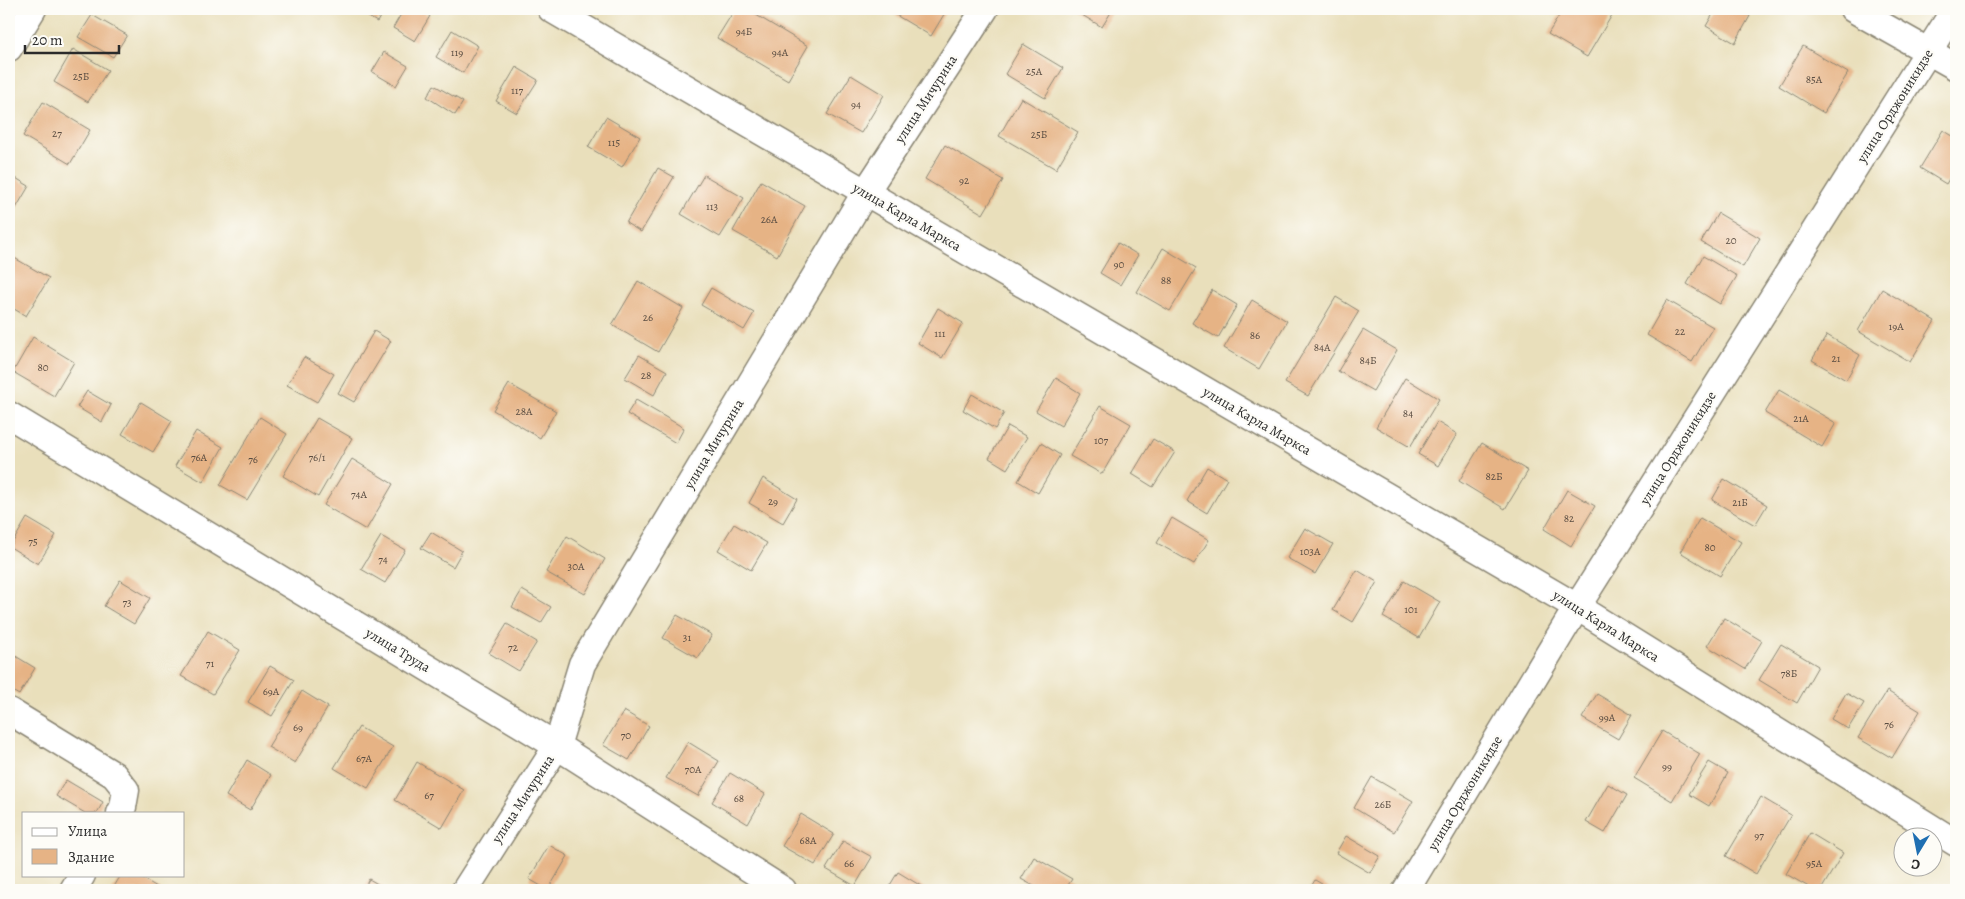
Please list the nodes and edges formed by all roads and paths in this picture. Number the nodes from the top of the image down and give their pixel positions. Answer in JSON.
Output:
{"nodes":[{"id":1,"x":33,"y":9,"type":"edge"},
{"id":2,"x":551,"y":9,"type":"edge"},
{"id":3,"x":985,"y":9,"type":"edge"},
{"id":4,"x":1853,"y":9,"type":"edge"},
{"id":5,"x":1955,"y":9,"type":"edge"},
{"id":6,"x":9,"y":48,"type":"edge"},
{"id":7,"x":1929,"y":51,"type":"junction"},
{"id":8,"x":1956,"y":67,"type":"edge"},
{"id":9,"x":865,"y":193,"type":"junction"},
{"id":10,"x":9,"y":415,"type":"edge"},
{"id":11,"x":1578,"y":607,"type":"junction"},
{"id":12,"x":9,"y":711,"type":"edge"},
{"id":13,"x":557,"y":746,"type":"junction"},
{"id":14,"x":120,"y":812,"type":"edge"},
{"id":15,"x":1956,"y":843,"type":"edge"},
{"id":16,"x":81,"y":876,"type":"edge"},
{"id":17,"x":73,"y":890,"type":"edge"},
{"id":18,"x":464,"y":890,"type":"edge"},
{"id":19,"x":783,"y":890,"type":"edge"},
{"id":20,"x":1406,"y":890,"type":"edge"}],
"edges":[{"from":1,"to":6,"type":"street"},
{"from":2,"to":9,"type":"street","name":"улица Карла Маркса"},
{"from":3,"to":9,"type":"street","name":"улица Мичурина"},
{"from":4,"to":7,"type":"street"},
{"from":5,"to":7,"type":"street","name":"улица Орджоникидзе"},
{"from":7,"to":8,"type":"street"},
{"from":7,"to":11,"type":"street","name":"улица Орджоникидзе"},
{"from":9,"to":11,"type":"street","name":"улица Карла Маркса"},
{"from":9,"to":13,"type":"street","name":"улица Мичурина"},
{"from":10,"to":13,"type":"street","name":"улица Труда"},
{"from":11,"to":15,"type":"street","name":"улица Карла Маркса"},
{"from":11,"to":20,"type":"street","name":"улица Орджоникидзе"},
{"from":12,"to":14,"type":"street"},
{"from":13,"to":18,"type":"street","name":"улица Мичурина"},
{"from":13,"to":19,"type":"street","name":"улица Труда"},
{"from":16,"to":17,"type":"street"}]}
